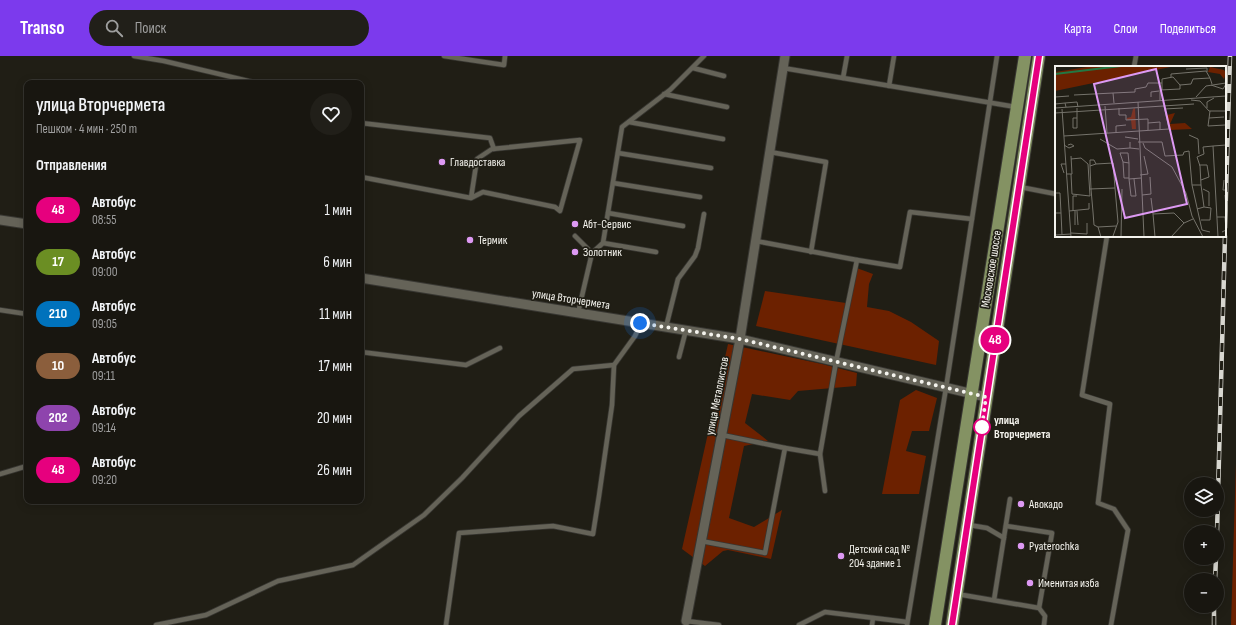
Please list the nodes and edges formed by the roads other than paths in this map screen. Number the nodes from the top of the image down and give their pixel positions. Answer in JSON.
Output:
{"nodes":[{"id":1,"x":134,"y":56,"type":"edge"},
{"id":2,"x":444,"y":56,"type":"edge"},
{"id":3,"x":505,"y":56,"type":"edge"},
{"id":4,"x":704,"y":56,"type":"edge"},
{"id":5,"x":785,"y":56,"type":"edge"},
{"id":6,"x":847,"y":56,"type":"edge"},
{"id":7,"x":894,"y":56,"type":"edge"},
{"id":8,"x":997,"y":56,"type":"edge"},
{"id":9,"x":1025,"y":56,"type":"edge"},
{"id":10,"x":1039,"y":56,"type":"edge"},
{"id":11,"x":1136,"y":56,"type":"edge"},
{"id":12,"x":1134,"y":66,"type":"edge"},
{"id":13,"x":693,"y":68,"type":"junction"},
{"id":14,"x":783,"y":68,"type":"junction"},
{"id":15,"x":724,"y":76,"type":"dead end"},
{"id":16,"x":843,"y":78,"type":"junction"},
{"id":17,"x":244,"y":80,"type":"edge"},
{"id":18,"x":889,"y":86,"type":"junction"},
{"id":19,"x":664,"y":94,"type":"junction"},
{"id":20,"x":990,"y":103,"type":"junction"},
{"id":21,"x":727,"y":107,"type":"dead end"},
{"id":22,"x":1017,"y":108,"type":"junction"},
{"id":23,"x":629,"y":122,"type":"junction"},
{"id":24,"x":364,"y":123,"type":"edge"},
{"id":25,"x":723,"y":139,"type":"dead end"},
{"id":26,"x":494,"y":149,"type":"junction"},
{"id":27,"x":770,"y":152,"type":"junction"},
{"id":28,"x":618,"y":153,"type":"junction"},
{"id":29,"x":711,"y":168,"type":"dead end"},
{"id":30,"x":364,"y":178,"type":"edge"},
{"id":31,"x":613,"y":183,"type":"junction"},
{"id":32,"x":1019,"y":186,"type":"junction"},
{"id":33,"x":1055,"y":194,"type":"edge"},
{"id":34,"x":700,"y":197,"type":"dead end"},
{"id":35,"x":471,"y":198,"type":"junction"},
{"id":36,"x":608,"y":213,"type":"junction"},
{"id":37,"x":704,"y":214,"type":"dead end"},
{"id":38,"x":972,"y":219,"type":"junction"},
{"id":39,"x":0,"y":220,"type":"edge"},
{"id":40,"x":24,"y":224,"type":"edge"},
{"id":41,"x":683,"y":226,"type":"dead end"},
{"id":42,"x":575,"y":236,"type":"dead end"},
{"id":43,"x":1107,"y":237,"type":"edge"},
{"id":44,"x":756,"y":241,"type":"junction"},
{"id":45,"x":603,"y":242,"type":"junction"},
{"id":46,"x":656,"y":252,"type":"dead end"},
{"id":47,"x":811,"y":252,"type":"junction"},
{"id":48,"x":592,"y":253,"type":"junction"},
{"id":49,"x":857,"y":260,"type":"junction"},
{"id":50,"x":364,"y":278,"type":"edge"},
{"id":51,"x":0,"y":310,"type":"edge"},
{"id":52,"x":578,"y":313,"type":"junction"},
{"id":53,"x":24,"y":314,"type":"edge"},
{"id":54,"x":640,"y":323,"type":"junction"},
{"id":55,"x":666,"y":327,"type":"junction"},
{"id":56,"x":686,"y":330,"type":"junction"},
{"id":57,"x":740,"y":339,"type":"junction"},
{"id":58,"x":500,"y":348,"type":"dead end"},
{"id":59,"x":364,"y":352,"type":"edge"},
{"id":60,"x":679,"y":357,"type":"dead end"},
{"id":61,"x":836,"y":362,"type":"junction"},
{"id":62,"x":614,"y":365,"type":"junction"},
{"id":63,"x":946,"y":388,"type":"junction"},
{"id":64,"x":971,"y":394,"type":"junction"},
{"id":65,"x":986,"y":397,"type":"junction"},
{"id":66,"x":722,"y":435,"type":"junction"},
{"id":67,"x":785,"y":448,"type":"junction"},
{"id":68,"x":820,"y":454,"type":"junction"},
{"id":69,"x":24,"y":467,"type":"edge"},
{"id":70,"x":0,"y":474,"type":"edge"},
{"id":71,"x":825,"y":491,"type":"dead end"},
{"id":72,"x":1010,"y":499,"type":"dead end"},
{"id":73,"x":967,"y":524,"type":"junction"},
{"id":74,"x":1006,"y":526,"type":"junction"},
{"id":75,"x":1004,"y":538,"type":"junction"},
{"id":76,"x":702,"y":541,"type":"junction"},
{"id":77,"x":956,"y":594,"type":"junction"},
{"id":78,"x":994,"y":600,"type":"junction"},
{"id":79,"x":1039,"y":608,"type":"junction"},
{"id":80,"x":873,"y":618,"type":"junction"},
{"id":81,"x":686,"y":621,"type":"joint"},
{"id":82,"x":907,"y":624,"type":"edge"},
{"id":83,"x":156,"y":625,"type":"edge"},
{"id":84,"x":446,"y":625,"type":"edge"},
{"id":85,"x":719,"y":625,"type":"edge"},
{"id":86,"x":799,"y":625,"type":"edge"},
{"id":87,"x":872,"y":625,"type":"edge"},
{"id":88,"x":935,"y":625,"type":"edge"},
{"id":89,"x":952,"y":625,"type":"edge"},
{"id":90,"x":1044,"y":625,"type":"edge"},
{"id":91,"x":1110,"y":625,"type":"edge"}],
"edges":[{"from":1,"to":17,"type":"lane"},
{"from":2,"to":3,"type":"lane"},
{"from":4,"to":13,"type":"lane"},
{"from":5,"to":14,"type":"street","name":"улица Металлистов"},
{"from":6,"to":16,"type":"lane"},
{"from":7,"to":18,"type":"lane"},
{"from":8,"to":20,"type":"lane"},
{"from":9,"to":22,"type":"main road","name":"Московское шоссе"},
{"from":10,"to":32,"type":"main road","name":"Московское шоссе"},
{"from":11,"to":12,"type":"lane"},
{"from":13,"to":15,"type":"lane"},
{"from":13,"to":19,"type":"lane"},
{"from":14,"to":16,"type":"lane"},
{"from":14,"to":27,"type":"street","name":"улица Металлистов"},
{"from":16,"to":18,"type":"lane"},
{"from":18,"to":20,"type":"lane"},
{"from":19,"to":21,"type":"lane"},
{"from":19,"to":23,"type":"lane"},
{"from":20,"to":22,"type":"lane"},
{"from":20,"to":38,"type":"lane"},
{"from":22,"to":64,"type":"main road","name":"Московское шоссе"},
{"from":23,"to":25,"type":"lane"},
{"from":23,"to":28,"type":"lane"},
{"from":24,"to":26,"type":"lane"},
{"from":26,"to":35,"type":"lane"},
{"from":26,"to":35,"type":"lane"},
{"from":27,"to":44,"type":"street","name":"улица Металлистов"},
{"from":27,"to":47,"type":"lane"},
{"from":28,"to":29,"type":"lane"},
{"from":28,"to":31,"type":"lane"},
{"from":30,"to":35,"type":"lane"},
{"from":31,"to":34,"type":"lane"},
{"from":31,"to":36,"type":"lane"},
{"from":32,"to":33,"type":"lane"},
{"from":32,"to":65,"type":"main road","name":"Московское шоссе"},
{"from":36,"to":41,"type":"lane"},
{"from":36,"to":45,"type":"lane"},
{"from":37,"to":55,"type":"lane"},
{"from":38,"to":49,"type":"lane"},
{"from":38,"to":63,"type":"lane"},
{"from":39,"to":40,"type":"street"},
{"from":42,"to":48,"type":"lane"},
{"from":43,"to":91,"type":"lane"},
{"from":44,"to":47,"type":"lane"},
{"from":44,"to":57,"type":"street","name":"улица Металлистов"},
{"from":45,"to":46,"type":"lane"},
{"from":45,"to":48,"type":"lane"},
{"from":47,"to":49,"type":"lane"},
{"from":48,"to":52,"type":"lane"},
{"from":49,"to":61,"type":"lane"},
{"from":50,"to":52,"type":"street","name":"улица Вторчермета"},
{"from":51,"to":53,"type":"lane"},
{"from":52,"to":54,"type":"street","name":"улица Вторчермета"},
{"from":54,"to":55,"type":"street","name":"улица Вторчермета"},
{"from":54,"to":62,"type":"lane"},
{"from":55,"to":56,"type":"street","name":"улица Вторчермета"},
{"from":56,"to":57,"type":"street","name":"улица Вторчермета"},
{"from":56,"to":60,"type":"lane"},
{"from":57,"to":61,"type":"street","name":"улица Вторчермета"},
{"from":57,"to":66,"type":"street","name":"улица Металлистов"},
{"from":58,"to":59,"type":"lane"},
{"from":61,"to":63,"type":"street","name":"улица Вторчермета"},
{"from":61,"to":68,"type":"lane"},
{"from":62,"to":83,"type":"lane"},
{"from":62,"to":84,"type":"lane"},
{"from":63,"to":64,"type":"street","name":"улица Вторчермета"},
{"from":63,"to":82,"type":"lane"},
{"from":64,"to":65,"type":"street","name":"улица Вторчермета"},
{"from":64,"to":88,"type":"main road","name":"Московское шоссе"},
{"from":65,"to":73,"type":"main road","name":"Московское шоссе"},
{"from":66,"to":67,"type":"lane"},
{"from":66,"to":76,"type":"street","name":"улица Металлистов"},
{"from":67,"to":68,"type":"lane"},
{"from":67,"to":76,"type":"lane"},
{"from":68,"to":71,"type":"lane"},
{"from":69,"to":70,"type":"lane"},
{"from":72,"to":74,"type":"lane"},
{"from":73,"to":75,"type":"lane"},
{"from":73,"to":77,"type":"main road","name":"Московское шоссе"},
{"from":74,"to":75,"type":"lane"},
{"from":74,"to":79,"type":"lane"},
{"from":75,"to":78,"type":"lane"},
{"from":76,"to":81,"type":"street","name":"улица Металлистов"},
{"from":77,"to":78,"type":"lane"},
{"from":77,"to":89,"type":"main road","name":"Московское шоссе"},
{"from":78,"to":79,"type":"lane"},
{"from":79,"to":90,"type":"lane"},
{"from":80,"to":82,"type":"lane"},
{"from":80,"to":86,"type":"lane"},
{"from":80,"to":87,"type":"lane"},
{"from":81,"to":85,"type":"lane"}]}
